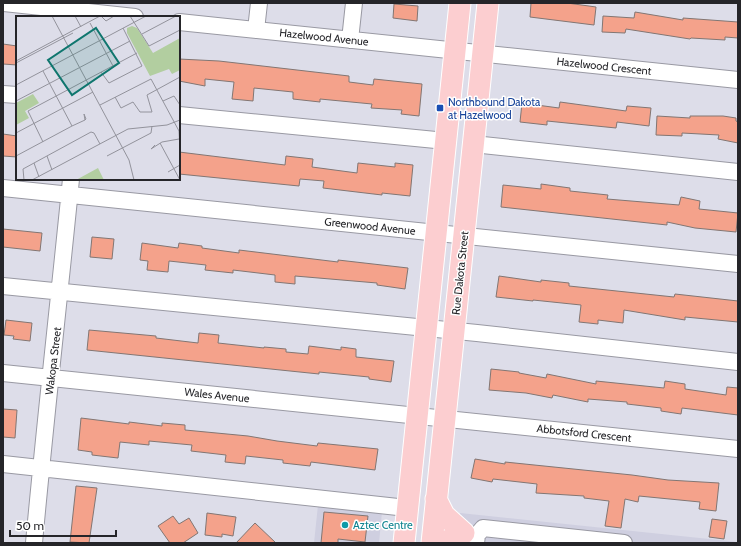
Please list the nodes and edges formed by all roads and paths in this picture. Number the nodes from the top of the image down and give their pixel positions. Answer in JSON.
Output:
{"nodes":[{"id":1,"x":4,"y":3,"type":"edge"},
{"id":2,"x":259,"y":3,"type":"edge"},
{"id":3,"x":354,"y":3,"type":"edge"},
{"id":4,"x":460,"y":3,"type":"edge"},
{"id":5,"x":488,"y":3,"type":"edge"},
{"id":6,"x":87,"y":14,"type":"edge"},
{"id":7,"x":119,"y":16,"type":"edge"},
{"id":8,"x":180,"y":22,"type":"edge"},
{"id":9,"x":256,"y":30,"type":"junction"},
{"id":10,"x":350,"y":40,"type":"junction"},
{"id":11,"x":469,"y":52,"type":"junction"},
{"id":12,"x":738,"y":80,"type":"edge"},
{"id":13,"x":3,"y":94,"type":"edge"},
{"id":14,"x":16,"y":95,"type":"edge"},
{"id":15,"x":180,"y":115,"type":"edge"},
{"id":16,"x":446,"y":141,"type":"junction"},
{"id":17,"x":473,"y":144,"type":"junction"},
{"id":18,"x":738,"y":172,"type":"edge"},
{"id":19,"x":71,"y":187,"type":"edge"},
{"id":20,"x":3,"y":188,"type":"edge"},
{"id":21,"x":436,"y":233,"type":"junction"},
{"id":22,"x":464,"y":236,"type":"junction"},
{"id":23,"x":738,"y":264,"type":"edge"},
{"id":24,"x":3,"y":286,"type":"edge"},
{"id":25,"x":61,"y":293,"type":"junction"},
{"id":26,"x":427,"y":328,"type":"junction"},
{"id":27,"x":454,"y":331,"type":"junction"},
{"id":28,"x":738,"y":362,"type":"edge"},
{"id":29,"x":3,"y":373,"type":"edge"},
{"id":30,"x":50,"y":378,"type":"junction"},
{"id":31,"x":431,"y":417,"type":"junction"},
{"id":32,"x":738,"y":449,"type":"edge"},
{"id":33,"x":3,"y":464,"type":"edge"},
{"id":34,"x":41,"y":469,"type":"junction"},
{"id":35,"x":436,"y":499,"type":"junction"},
{"id":36,"x":407,"y":508,"type":"junction"},
{"id":37,"x":472,"y":537,"type":"edge"},
{"id":38,"x":34,"y":543,"type":"edge"},
{"id":39,"x":404,"y":543,"type":"edge"},
{"id":40,"x":432,"y":543,"type":"edge"},
{"id":41,"x":442,"y":543,"type":"edge"},
{"id":42,"x":624,"y":543,"type":"edge"}],
"edges":[{"from":1,"to":6,"type":"street"},
{"from":2,"to":9,"type":"street"},
{"from":3,"to":10,"type":"street"},
{"from":4,"to":11,"type":"main road","name":"Rue Dakota Street"},
{"from":5,"to":11,"type":"main road","name":"Rue Dakota Street"},
{"from":6,"to":7,"type":"street"},
{"from":8,"to":9,"type":"street","name":"Hazelwood Avenue"},
{"from":9,"to":10,"type":"street","name":"Hazelwood Avenue"},
{"from":10,"to":11,"type":"street","name":"Hazelwood Avenue"},
{"from":11,"to":12,"type":"street","name":"Hazelwood Crescent"},
{"from":11,"to":16,"type":"main road","name":"Rue Dakota Street"},
{"from":11,"to":17,"type":"main road","name":"Rue Dakota Street"},
{"from":13,"to":14,"type":"street"},
{"from":15,"to":16,"type":"street"},
{"from":16,"to":21,"type":"main road","name":"Rue Dakota Street"},
{"from":17,"to":18,"type":"street"},
{"from":17,"to":22,"type":"main road","name":"Rue Dakota Street"},
{"from":19,"to":20,"type":"street","name":"Greenwood Avenue"},
{"from":19,"to":21,"type":"street","name":"Greenwood Avenue"},
{"from":19,"to":25,"type":"street","name":"Wakopa Street"},
{"from":21,"to":22,"type":"street","name":"Greenwood Avenue"},
{"from":21,"to":26,"type":"main road","name":"Rue Dakota Street"},
{"from":22,"to":23,"type":"street","name":"Greenwood Avenue"},
{"from":22,"to":27,"type":"main road","name":"Rue Dakota Street"},
{"from":24,"to":25,"type":"street"},
{"from":25,"to":26,"type":"street"},
{"from":25,"to":30,"type":"street","name":"Wakopa Street"},
{"from":26,"to":27,"type":"street"},
{"from":26,"to":31,"type":"main road","name":"Rue Dakota Street"},
{"from":27,"to":28,"type":"street"},
{"from":27,"to":31,"type":"main road","name":"Rue Dakota Street"},
{"from":29,"to":30,"type":"street","name":"Wales Avenue"},
{"from":30,"to":31,"type":"street","name":"Wales Avenue"},
{"from":30,"to":34,"type":"street","name":"Wakopa Street"},
{"from":31,"to":32,"type":"street","name":"Abbotsford Crescent"},
{"from":31,"to":35,"type":"main road","name":"Rue Dakota Street"},
{"from":31,"to":36,"type":"main road","name":"Rue Dakota Street"},
{"from":33,"to":34,"type":"street"},
{"from":34,"to":36,"type":"street"},
{"from":34,"to":38,"type":"street","name":"Wakopa Street"},
{"from":35,"to":37,"type":"main road"},
{"from":35,"to":40,"type":"main road","name":"Rue Dakota Street"},
{"from":36,"to":39,"type":"main road","name":"Rue Dakota Street"},
{"from":37,"to":41,"type":"main road"},
{"from":37,"to":42,"type":"street"}]}
